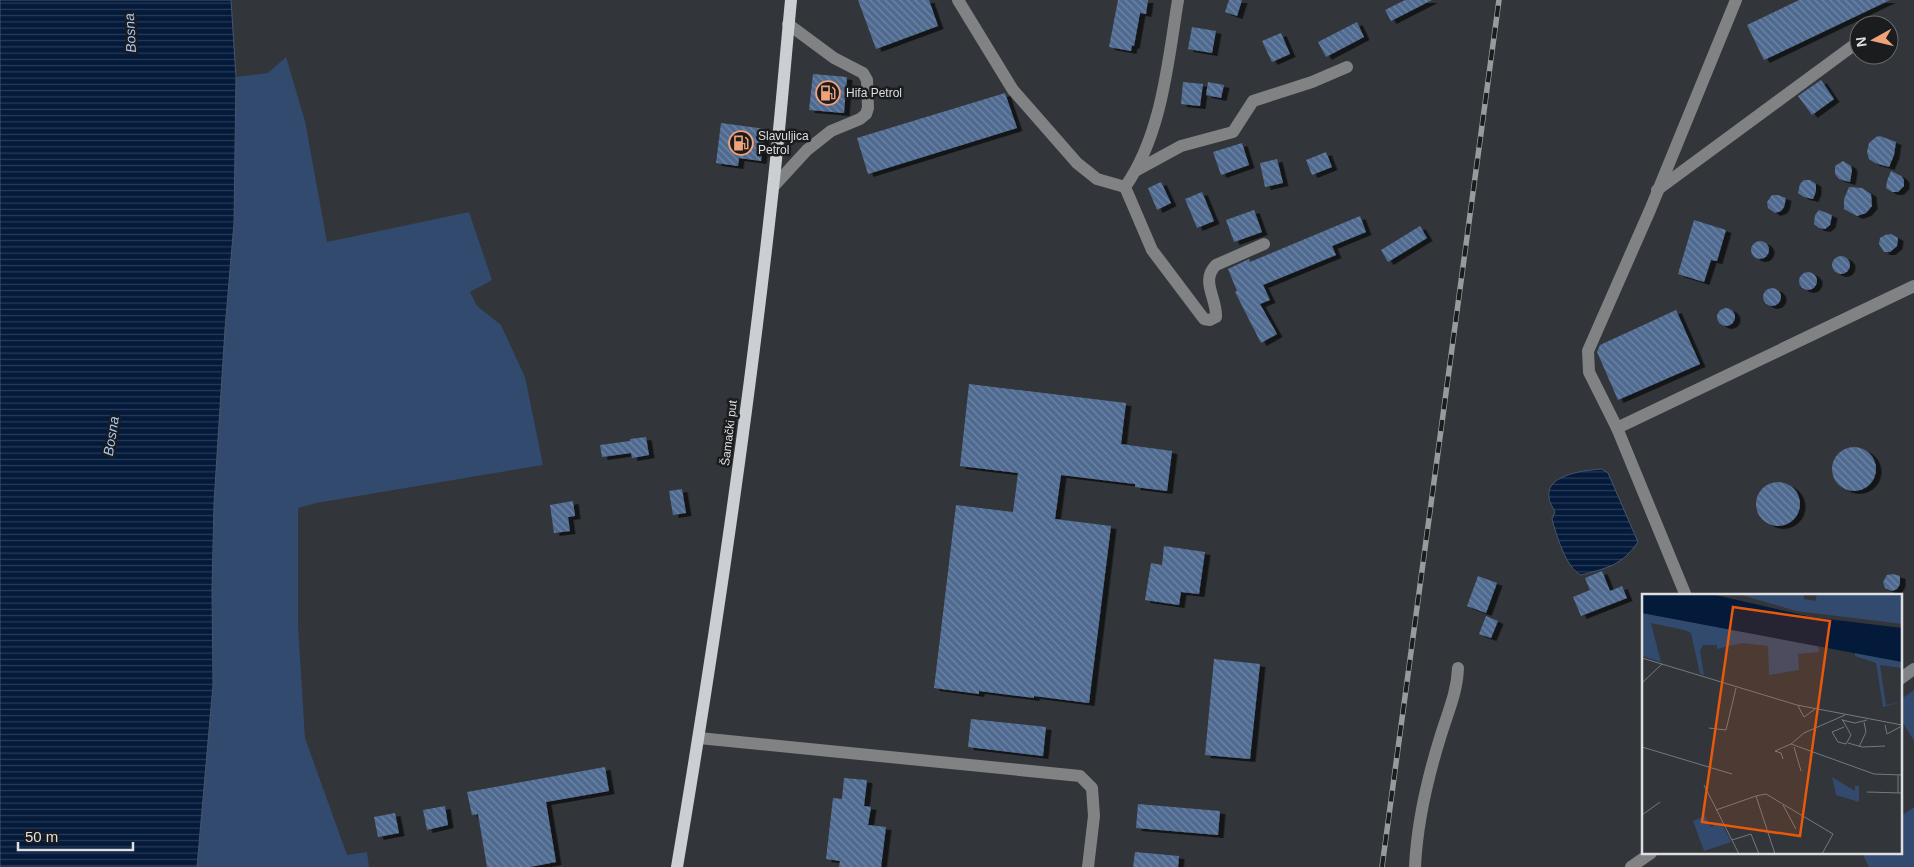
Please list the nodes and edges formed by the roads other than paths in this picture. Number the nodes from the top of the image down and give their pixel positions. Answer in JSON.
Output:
{"nodes":[{"id":1,"x":790,"y":0,"type":"edge"},
{"id":2,"x":958,"y":0,"type":"edge"},
{"id":3,"x":1178,"y":0,"type":"edge"},
{"id":4,"x":1736,"y":0,"type":"edge"},
{"id":5,"x":788,"y":24,"type":"junction"},
{"id":6,"x":1849,"y":49,"type":"edge"},
{"id":7,"x":1347,"y":67,"type":"dead end"},
{"id":8,"x":1137,"y":170,"type":"junction"},
{"id":9,"x":773,"y":186,"type":"junction"},
{"id":10,"x":1125,"y":187,"type":"junction"},
{"id":11,"x":1657,"y":190,"type":"junction"},
{"id":12,"x":1264,"y":244,"type":"dead end"},
{"id":13,"x":1914,"y":286,"type":"edge"},
{"id":14,"x":1617,"y":428,"type":"junction"},
{"id":15,"x":1685,"y":594,"type":"edge"},
{"id":16,"x":1458,"y":668,"type":"dead end"},
{"id":17,"x":1914,"y":669,"type":"edge"},
{"id":18,"x":1902,"y":678,"type":"edge"},
{"id":19,"x":698,"y":738,"type":"junction"},
{"id":20,"x":1650,"y":854,"type":"edge"},
{"id":21,"x":677,"y":867,"type":"edge"},
{"id":22,"x":1088,"y":867,"type":"edge"},
{"id":23,"x":1415,"y":867,"type":"edge"},
{"id":24,"x":1631,"y":867,"type":"edge"}],
"edges":[{"from":1,"to":5,"type":"main road","name":"Šamački put"},
{"from":2,"to":10,"type":"street"},
{"from":3,"to":8,"type":"street"},
{"from":4,"to":11,"type":"street"},
{"from":5,"to":9,"type":"main road","name":"Šamački put"},
{"from":5,"to":9,"type":"street"},
{"from":6,"to":11,"type":"street"},
{"from":7,"to":8,"type":"street"},
{"from":8,"to":10,"type":"street"},
{"from":9,"to":19,"type":"main road","name":"Šamački put"},
{"from":10,"to":12,"type":"street"},
{"from":11,"to":14,"type":"street"},
{"from":13,"to":14,"type":"street"},
{"from":14,"to":15,"type":"street"},
{"from":16,"to":23,"type":"street"},
{"from":17,"to":18,"type":"street"},
{"from":19,"to":21,"type":"main road","name":"Šamački put"},
{"from":19,"to":22,"type":"street"},
{"from":20,"to":24,"type":"street"}]}
